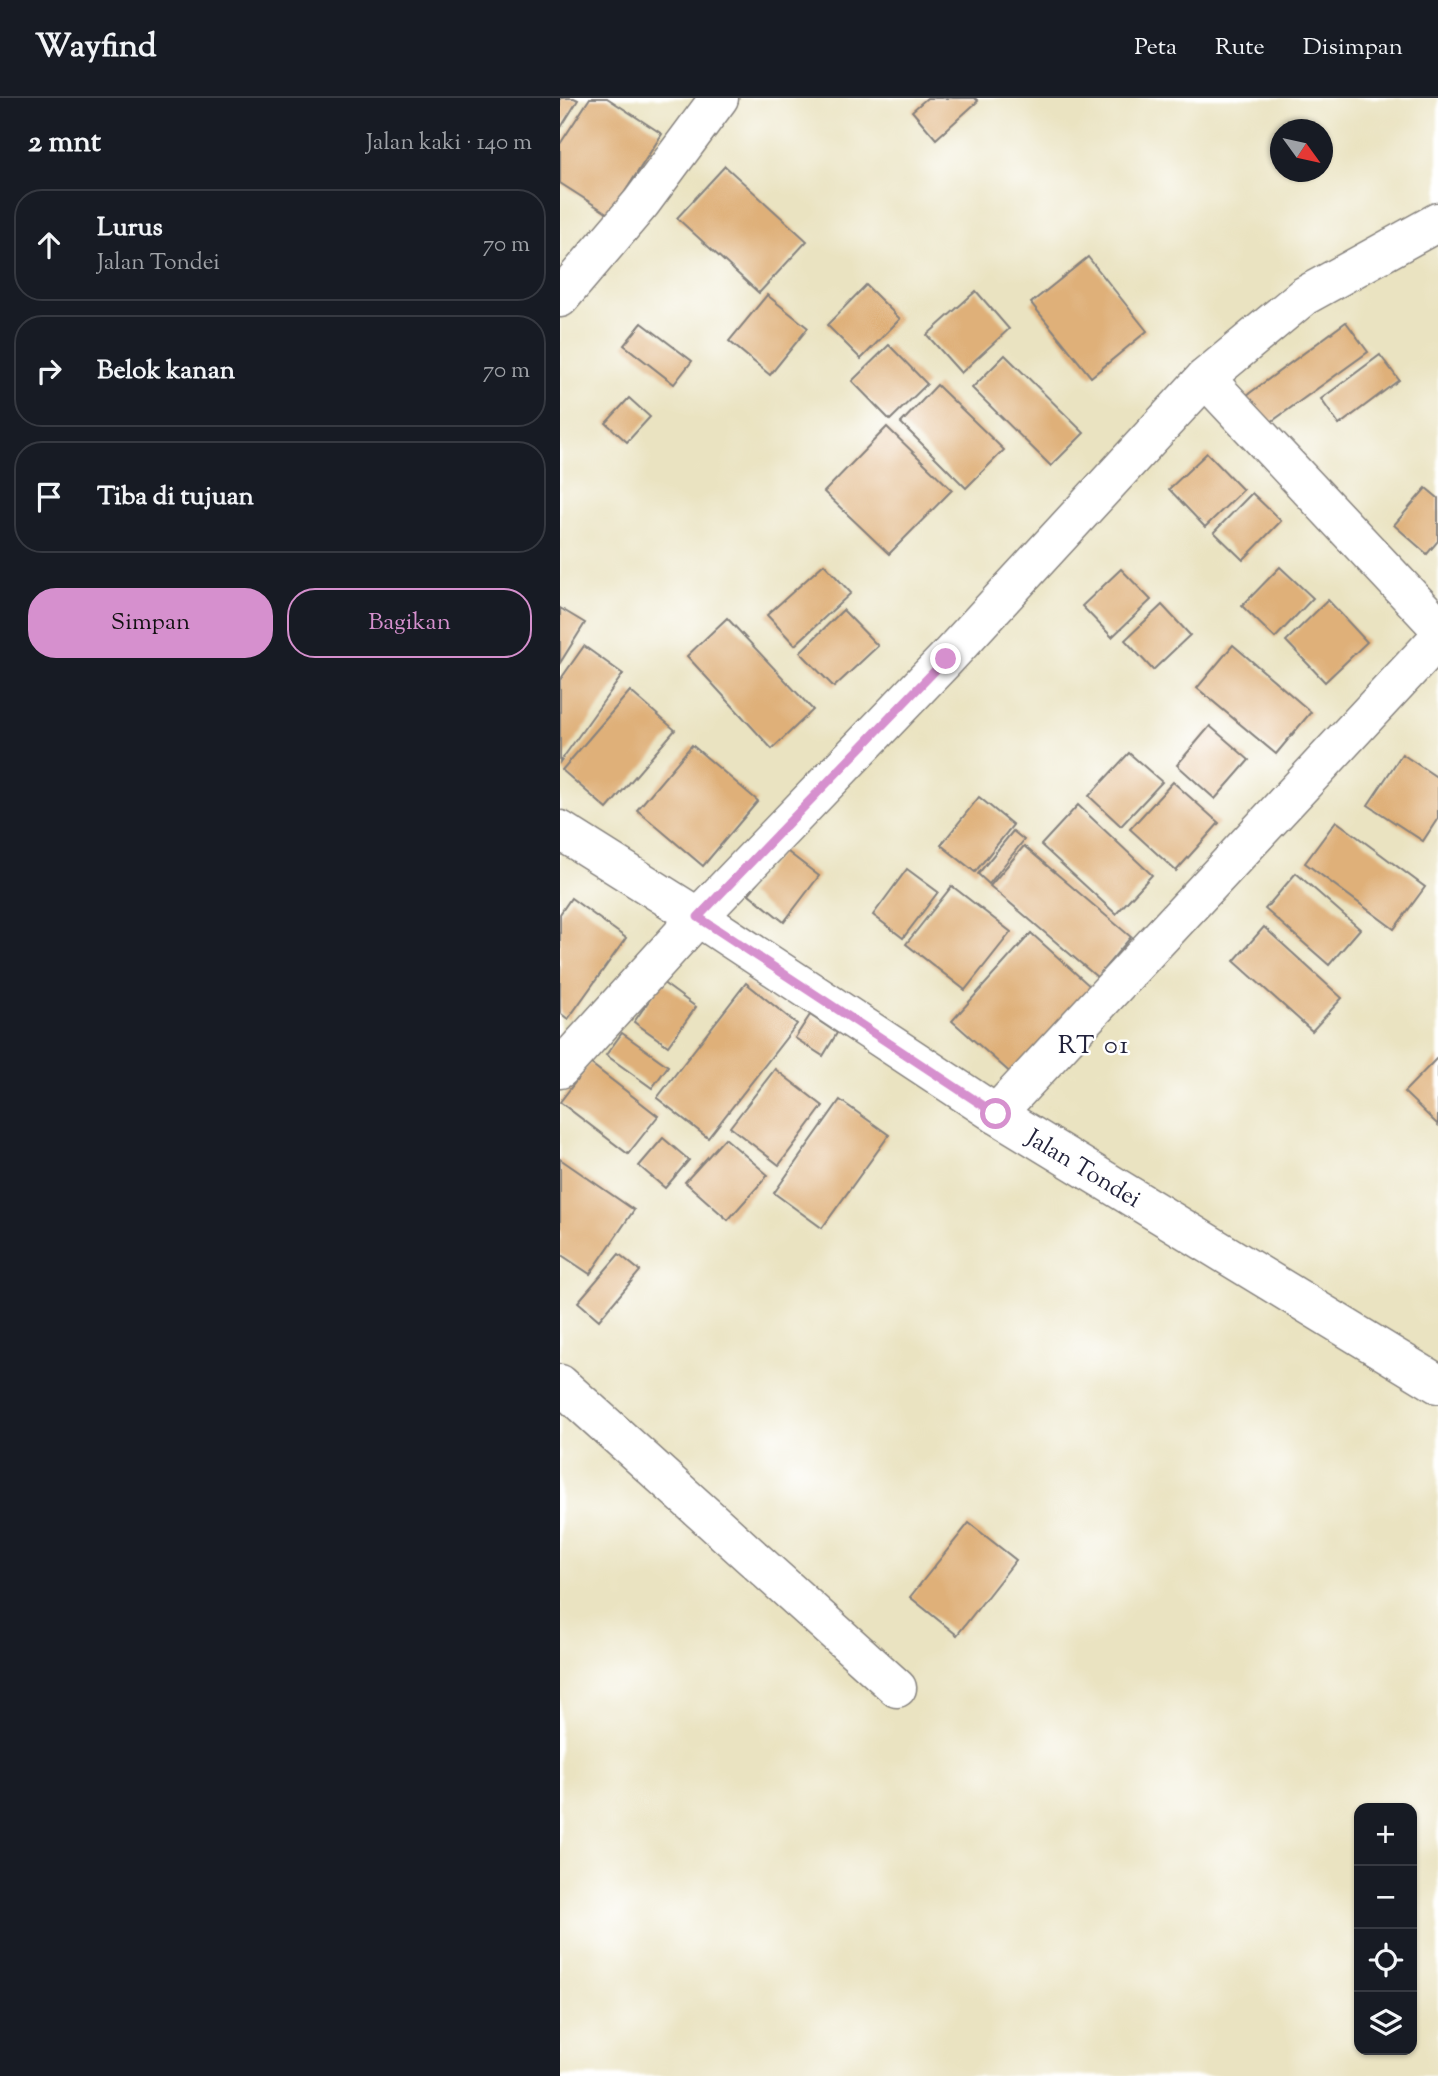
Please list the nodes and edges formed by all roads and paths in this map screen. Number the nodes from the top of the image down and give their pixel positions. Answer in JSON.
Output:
{"nodes":[{"id":1,"x":719,"y":98,"type":"edge"},
{"id":2,"x":1438,"y":222,"type":"edge"},
{"id":3,"x":565,"y":282,"type":"edge"},
{"id":4,"x":1205,"y":378,"type":"junction"},
{"id":5,"x":1438,"y":625,"type":"edge"},
{"id":6,"x":1438,"y":639,"type":"edge"},
{"id":7,"x":560,"y":830,"type":"edge"},
{"id":8,"x":698,"y":917,"type":"junction"},
{"id":9,"x":560,"y":1069,"type":"edge"},
{"id":10,"x":996,"y":1114,"type":"junction"},
{"id":11,"x":560,"y":1384,"type":"edge"},
{"id":12,"x":1438,"y":1384,"type":"edge"},
{"id":13,"x":897,"y":1688,"type":"dead end"}],
"edges":[{"from":1,"to":3,"type":"street"},
{"from":2,"to":4,"type":"street"},
{"from":4,"to":5,"type":"street"},
{"from":4,"to":8,"type":"street"},
{"from":6,"to":10,"type":"street"},
{"from":7,"to":8,"type":"street","name":"Jalan Tondei"},
{"from":8,"to":9,"type":"street"},
{"from":8,"to":10,"type":"street","name":"Jalan Tondei"},
{"from":10,"to":12,"type":"street","name":"Jalan Tondei"},
{"from":11,"to":13,"type":"street"}]}
